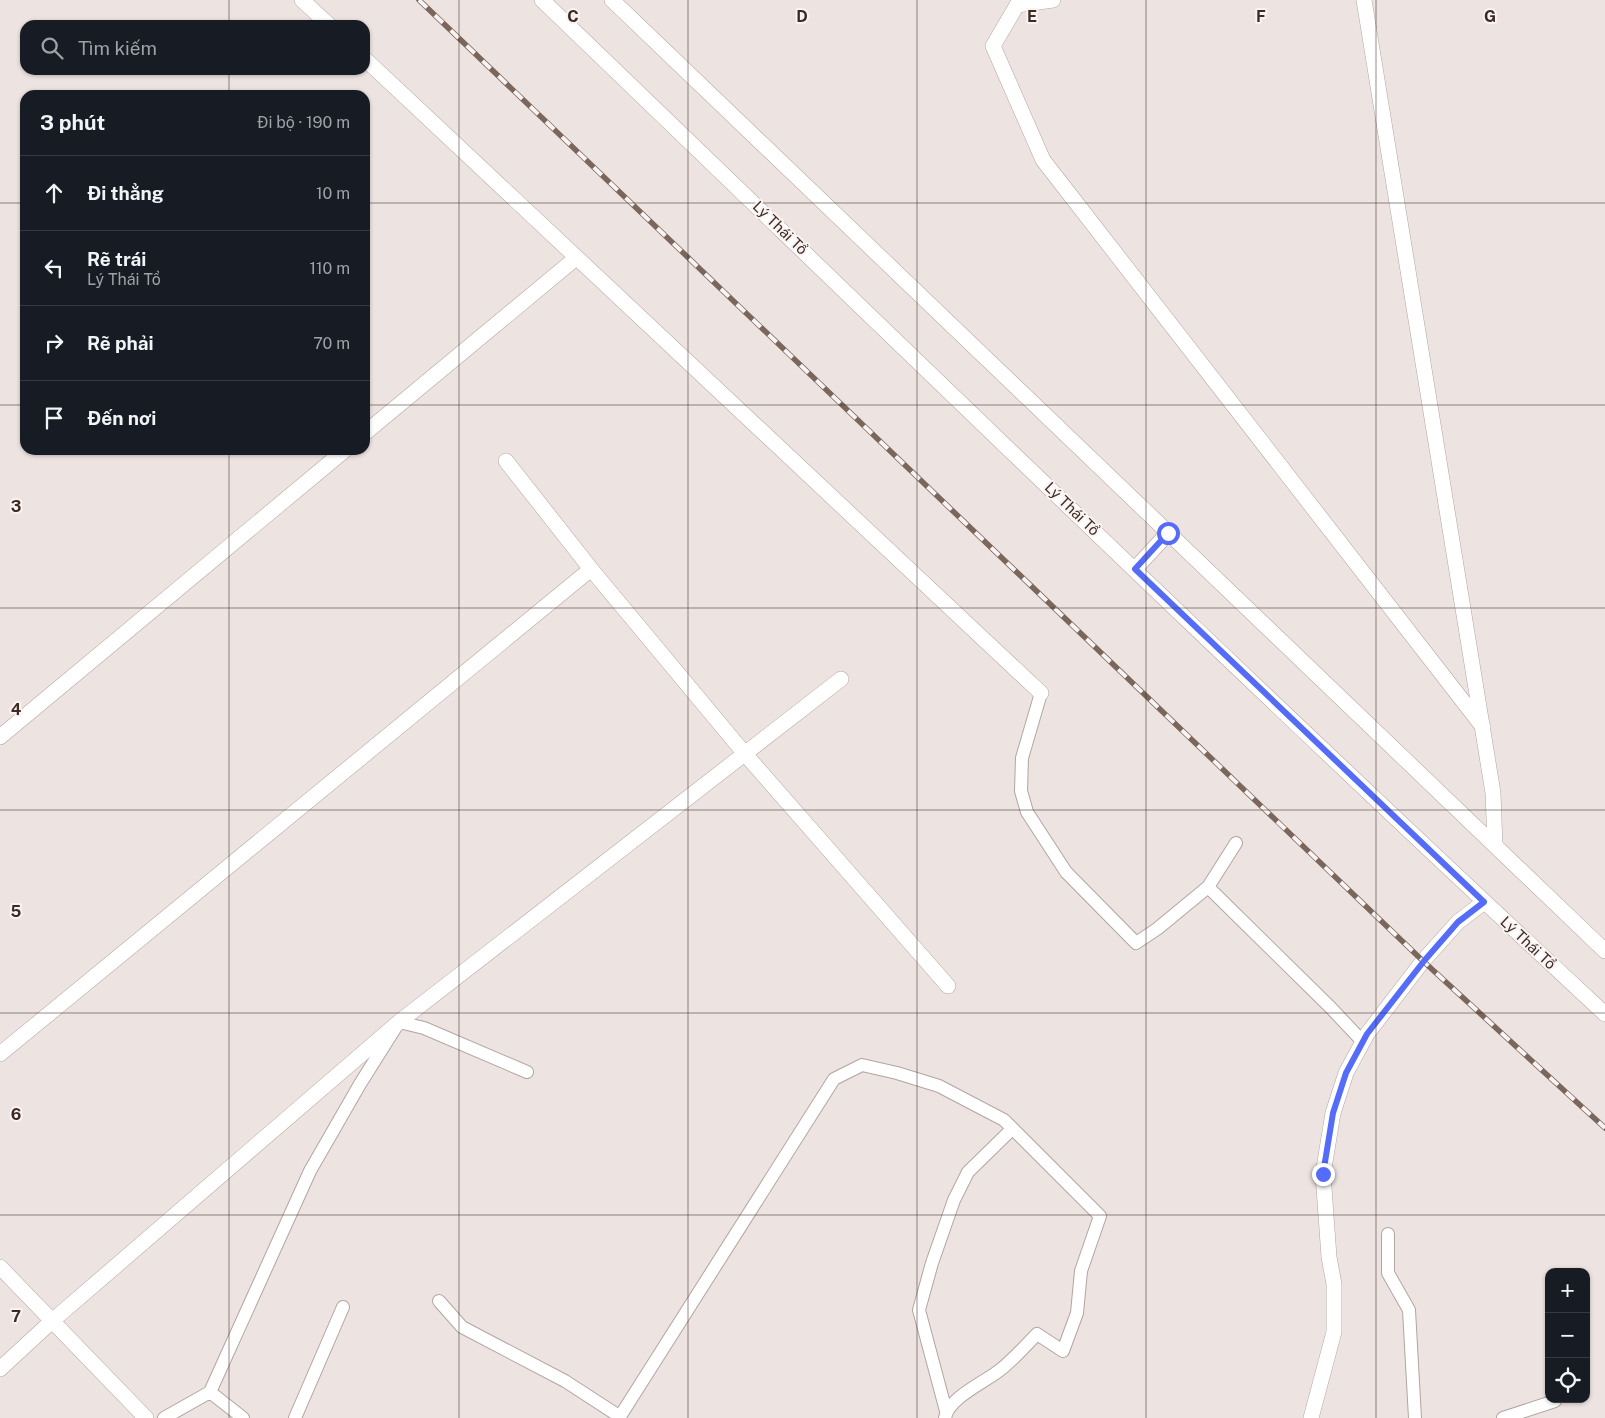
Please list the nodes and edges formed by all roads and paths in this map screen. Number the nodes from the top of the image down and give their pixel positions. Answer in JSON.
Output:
{"nodes":[{"id":1,"x":302,"y":0,"type":"edge"},
{"id":2,"x":542,"y":0,"type":"edge"},
{"id":3,"x":612,"y":0,"type":"edge"},
{"id":4,"x":1053,"y":0,"type":"edge"},
{"id":5,"x":1364,"y":0,"type":"edge"},
{"id":6,"x":324,"y":20,"type":"edge"},
{"id":7,"x":370,"y":64,"type":"edge"},
{"id":8,"x":576,"y":258,"type":"junction"},
{"id":9,"x":370,"y":429,"type":"edge"},
{"id":10,"x":339,"y":455,"type":"edge"},
{"id":11,"x":506,"y":462,"type":"dead end"},
{"id":12,"x":1168,"y":533,"type":"junction"},
{"id":13,"x":591,"y":569,"type":"junction"},
{"id":14,"x":1135,"y":569,"type":"junction"},
{"id":15,"x":841,"y":679,"type":"dead end"},
{"id":16,"x":1041,"y":693,"type":"joint"},
{"id":17,"x":1483,"y":727,"type":"junction"},
{"id":18,"x":0,"y":737,"type":"edge"},
{"id":19,"x":745,"y":754,"type":"junction"},
{"id":20,"x":1236,"y":843,"type":"dead end"},
{"id":21,"x":1494,"y":845,"type":"junction"},
{"id":22,"x":1208,"y":887,"type":"junction"},
{"id":23,"x":1484,"y":902,"type":"junction"},
{"id":24,"x":1605,"y":951,"type":"edge"},
{"id":25,"x":948,"y":986,"type":"dead end"},
{"id":26,"x":1605,"y":1014,"type":"edge"},
{"id":27,"x":399,"y":1022,"type":"junction"},
{"id":28,"x":1363,"y":1042,"type":"junction"},
{"id":29,"x":0,"y":1054,"type":"edge"},
{"id":30,"x":527,"y":1072,"type":"dead end"},
{"id":31,"x":1012,"y":1129,"type":"junction"},
{"id":32,"x":1388,"y":1234,"type":"dead end"},
{"id":33,"x":0,"y":1267,"type":"edge"},
{"id":34,"x":438,"y":1301,"type":"dead end"},
{"id":35,"x":343,"y":1307,"type":"dead end"},
{"id":36,"x":52,"y":1321,"type":"junction"},
{"id":37,"x":0,"y":1368,"type":"edge"},
{"id":38,"x":210,"y":1392,"type":"junction"},
{"id":39,"x":1549,"y":1403,"type":"edge"},
{"id":40,"x":946,"y":1414,"type":"edge"},
{"id":41,"x":619,"y":1417,"type":"edge"},
{"id":42,"x":146,"y":1418,"type":"edge"},
{"id":43,"x":164,"y":1418,"type":"edge"},
{"id":44,"x":243,"y":1418,"type":"edge"},
{"id":45,"x":295,"y":1418,"type":"edge"},
{"id":46,"x":1311,"y":1418,"type":"edge"},
{"id":47,"x":1414,"y":1418,"type":"edge"},
{"id":48,"x":1503,"y":1418,"type":"edge"}],
"edges":[{"from":1,"to":6,"type":"street"},
{"from":2,"to":14,"type":"street","name":"Lý Thái Tổ"},
{"from":3,"to":12,"type":"street"},
{"from":4,"to":17,"type":"street"},
{"from":5,"to":17,"type":"street"},
{"from":7,"to":8,"type":"street"},
{"from":8,"to":9,"type":"street"},
{"from":8,"to":16,"type":"street"},
{"from":10,"to":18,"type":"street"},
{"from":11,"to":13,"type":"street"},
{"from":12,"to":14,"type":"street"},
{"from":12,"to":21,"type":"street"},
{"from":13,"to":19,"type":"street"},
{"from":13,"to":29,"type":"street"},
{"from":14,"to":23,"type":"street","name":"Lý Thái Tổ"},
{"from":15,"to":19,"type":"street"},
{"from":16,"to":22,"type":"lane"},
{"from":17,"to":21,"type":"street"},
{"from":19,"to":25,"type":"street"},
{"from":19,"to":27,"type":"street"},
{"from":20,"to":22,"type":"lane"},
{"from":21,"to":24,"type":"street"},
{"from":22,"to":28,"type":"lane"},
{"from":23,"to":26,"type":"street","name":"Lý Thái Tổ"},
{"from":23,"to":28,"type":"street"},
{"from":27,"to":30,"type":"lane"},
{"from":27,"to":36,"type":"street"},
{"from":27,"to":38,"type":"lane"},
{"from":28,"to":46,"type":"street"},
{"from":31,"to":40,"type":"lane"},
{"from":31,"to":40,"type":"lane"},
{"from":31,"to":41,"type":"lane"},
{"from":32,"to":47,"type":"lane"},
{"from":33,"to":36,"type":"street"},
{"from":34,"to":41,"type":"lane"},
{"from":35,"to":45,"type":"lane"},
{"from":36,"to":37,"type":"street"},
{"from":36,"to":42,"type":"street"},
{"from":38,"to":43,"type":"lane"},
{"from":38,"to":44,"type":"lane"},
{"from":39,"to":48,"type":"lane"}]}
